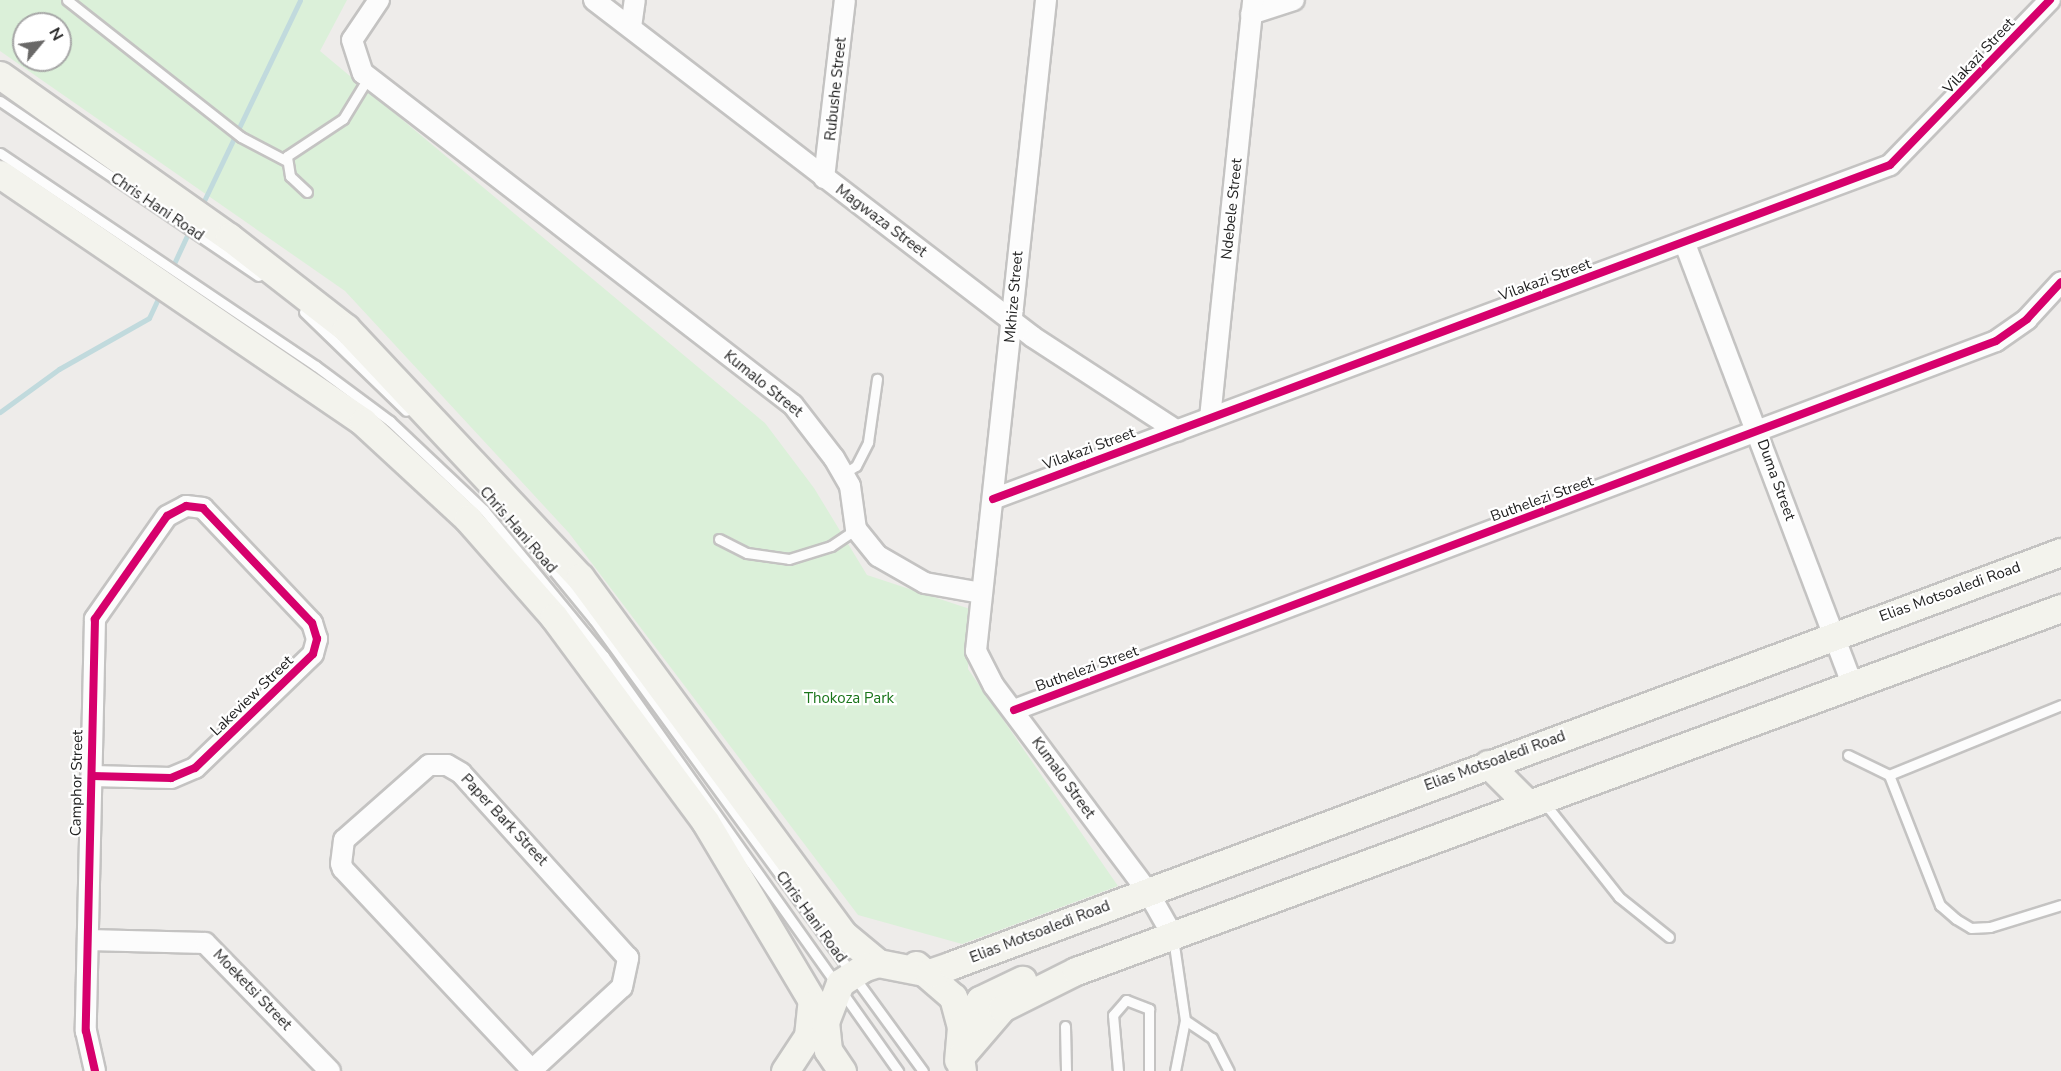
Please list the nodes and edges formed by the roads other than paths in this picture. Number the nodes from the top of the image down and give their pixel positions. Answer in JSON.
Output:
{"nodes":[{"id":1,"x":67,"y":0,"type":"edge"},
{"id":2,"x":379,"y":0,"type":"edge"},
{"id":3,"x":594,"y":0,"type":"edge"},
{"id":4,"x":635,"y":0,"type":"edge"},
{"id":5,"x":845,"y":0,"type":"edge"},
{"id":6,"x":1046,"y":0,"type":"edge"},
{"id":7,"x":1294,"y":0,"type":"edge"},
{"id":8,"x":2050,"y":0,"type":"edge"},
{"id":9,"x":1252,"y":7,"type":"edge"},
{"id":10,"x":631,"y":27,"type":"junction"},
{"id":11,"x":363,"y":71,"type":"junction"},
{"id":12,"x":0,"y":75,"type":"edge"},
{"id":13,"x":0,"y":101,"type":"edge"},
{"id":14,"x":0,"y":153,"type":"edge"},
{"id":15,"x":285,"y":160,"type":"junction"},
{"id":16,"x":0,"y":174,"type":"edge"},
{"id":17,"x":127,"y":177,"type":"junction"},
{"id":18,"x":824,"y":178,"type":"junction"},
{"id":19,"x":308,"y":192,"type":"dead end"},
{"id":20,"x":100,"y":230,"type":"junction"},
{"id":21,"x":1685,"y":244,"type":"junction"},
{"id":22,"x":230,"y":247,"type":"junction"},
{"id":23,"x":2061,"y":282,"type":"edge"},
{"id":24,"x":207,"y":303,"type":"junction"},
{"id":25,"x":1012,"y":320,"type":"junction"},
{"id":26,"x":877,"y":379,"type":"dead end"},
{"id":27,"x":1210,"y":418,"type":"junction"},
{"id":28,"x":1176,"y":431,"type":"junction"},
{"id":29,"x":1758,"y":433,"type":"junction"},
{"id":30,"x":843,"y":474,"type":"junction"},
{"id":31,"x":993,"y":499,"type":"junction"},
{"id":32,"x":167,"y":516,"type":"joint"},
{"id":33,"x":856,"y":529,"type":"junction"},
{"id":34,"x":719,"y":539,"type":"dead end"},
{"id":35,"x":2061,"y":552,"type":"edge"},
{"id":36,"x":982,"y":593,"type":"junction"},
{"id":37,"x":2061,"y":608,"type":"edge"},
{"id":38,"x":1832,"y":636,"type":"junction"},
{"id":39,"x":1852,"y":684,"type":"junction"},
{"id":40,"x":2061,"y":705,"type":"edge"},
{"id":41,"x":1014,"y":710,"type":"junction"},
{"id":42,"x":1848,"y":755,"type":"dead end"},
{"id":43,"x":1488,"y":764,"type":"junction"},
{"id":44,"x":1889,"y":775,"type":"junction"},
{"id":45,"x":92,"y":776,"type":"junction"},
{"id":46,"x":1535,"y":802,"type":"junction"},
{"id":47,"x":1148,"y":892,"type":"junction"},
{"id":48,"x":819,"y":901,"type":"junction"},
{"id":49,"x":2061,"y":904,"type":"edge"},
{"id":50,"x":1173,"y":936,"type":"junction"},
{"id":51,"x":1669,"y":937,"type":"dead end"},
{"id":52,"x":89,"y":940,"type":"junction"},
{"id":53,"x":878,"y":963,"type":"junction"},
{"id":54,"x":1076,"y":970,"type":"junction"},
{"id":55,"x":929,"y":973,"type":"junction"},
{"id":56,"x":846,"y":978,"type":"junction"},
{"id":57,"x":810,"y":997,"type":"junction"},
{"id":58,"x":1185,"y":1020,"type":"junction"},
{"id":59,"x":1065,"y":1026,"type":"dead end"},
{"id":60,"x":961,"y":1027,"type":"junction"},
{"id":61,"x":825,"y":1032,"type":"junction"},
{"id":62,"x":957,"y":1066,"type":"edge"},
{"id":63,"x":95,"y":1071,"type":"edge"},
{"id":64,"x":330,"y":1071,"type":"edge"},
{"id":65,"x":533,"y":1071,"type":"edge"},
{"id":66,"x":785,"y":1071,"type":"edge"},
{"id":67,"x":792,"y":1071,"type":"edge"},
{"id":68,"x":842,"y":1071,"type":"edge"},
{"id":69,"x":898,"y":1071,"type":"edge"},
{"id":70,"x":923,"y":1071,"type":"edge"},
{"id":71,"x":1066,"y":1071,"type":"edge"},
{"id":72,"x":1118,"y":1071,"type":"edge"},
{"id":73,"x":1149,"y":1071,"type":"edge"},
{"id":74,"x":1175,"y":1071,"type":"edge"},
{"id":75,"x":1229,"y":1071,"type":"edge"}],
"edges":[{"from":1,"to":15,"type":"lane"},
{"from":2,"to":11,"type":"street"},
{"from":3,"to":10,"type":"street","name":"Magwaza Street"},
{"from":4,"to":10,"type":"street"},
{"from":5,"to":18,"type":"street","name":"Rubushe Street"},
{"from":6,"to":25,"type":"street","name":"Mkhize Street"},
{"from":7,"to":9,"type":"street"},
{"from":8,"to":21,"type":"street","name":"Vilakazi Street"},
{"from":9,"to":27,"type":"street","name":"Ndebele Street"},
{"from":10,"to":18,"type":"street","name":"Magwaza Street"},
{"from":11,"to":15,"type":"lane"},
{"from":11,"to":30,"type":"street","name":"Kumalo Street"},
{"from":12,"to":17,"type":"main road","name":"Chris Hani Road"},
{"from":13,"to":17,"type":"lane","name":"Chris Hani Road"},
{"from":14,"to":20,"type":"lane","name":"Chris Hani Road"},
{"from":15,"to":19,"type":"lane"},
{"from":16,"to":20,"type":"main road","name":"Chris Hani Road"},
{"from":17,"to":22,"type":"main road","name":"Chris Hani Road"},
{"from":18,"to":25,"type":"street","name":"Magwaza Street"},
{"from":20,"to":24,"type":"main road","name":"Chris Hani Road"},
{"from":21,"to":27,"type":"street","name":"Vilakazi Street"},
{"from":21,"to":29,"type":"street","name":"Duma Street"},
{"from":22,"to":48,"type":"main road","name":"Chris Hani Road"},
{"from":22,"to":56,"type":"lane","name":"Chris Hani Road"},
{"from":23,"to":29,"type":"street","name":"Buthelezi Street"},
{"from":24,"to":56,"type":"lane","name":"Chris Hani Road"},
{"from":24,"to":57,"type":"main road","name":"Chris Hani Road"},
{"from":25,"to":28,"type":"street","name":"Magwaza Street"},
{"from":25,"to":31,"type":"street","name":"Mkhize Street"},
{"from":26,"to":30,"type":"lane"},
{"from":27,"to":28,"type":"street","name":"Vilakazi Street"},
{"from":28,"to":31,"type":"street","name":"Vilakazi Street"},
{"from":29,"to":38,"type":"street","name":"Duma Street"},
{"from":29,"to":41,"type":"street","name":"Buthelezi Street"},
{"from":30,"to":33,"type":"street","name":"Kumalo Street"},
{"from":31,"to":36,"type":"street","name":"Mkhize Street"},
{"from":32,"to":45,"type":"street","name":"Camphor Street"},
{"from":32,"to":45,"type":"street","name":"Lakeview Street"},
{"from":33,"to":34,"type":"lane"},
{"from":33,"to":36,"type":"street","name":"Kumalo Street"},
{"from":35,"to":38,"type":"main road","name":"Elias Motsoaledi Road"},
{"from":36,"to":41,"type":"street","name":"Kumalo Street"},
{"from":37,"to":39,"type":"main road"},
{"from":38,"to":39,"type":"street","name":"Duma Street"},
{"from":38,"to":43,"type":"main road","name":"Elias Motsoaledi Road"},
{"from":39,"to":46,"type":"main road"},
{"from":40,"to":44,"type":"lane"},
{"from":41,"to":47,"type":"street","name":"Kumalo Street"},
{"from":42,"to":44,"type":"lane"},
{"from":43,"to":46,"type":"main road"},
{"from":43,"to":47,"type":"main road","name":"Elias Motsoaledi Road"},
{"from":44,"to":49,"type":"lane"},
{"from":45,"to":52,"type":"street","name":"Camphor Street"},
{"from":46,"to":50,"type":"main road"},
{"from":46,"to":51,"type":"lane"},
{"from":47,"to":50,"type":"street","name":"Kumalo Street"},
{"from":47,"to":55,"type":"main road","name":"Elias Motsoaledi Road"},
{"from":48,"to":53,"type":"main road","name":"Chris Hani Road"},
{"from":48,"to":55,"type":"main road"},
{"from":50,"to":54,"type":"main road"},
{"from":50,"to":58,"type":"lane"},
{"from":52,"to":63,"type":"street","name":"Camphor Street"},
{"from":52,"to":64,"type":"street","name":"Moeketsi Street"},
{"from":53,"to":55,"type":"main road"},
{"from":53,"to":56,"type":"main road"},
{"from":54,"to":60,"type":"main road"},
{"from":54,"to":62,"type":"main road"},
{"from":55,"to":60,"type":"main road"},
{"from":56,"to":61,"type":"main road"},
{"from":56,"to":69,"type":"lane","name":"Chris Hani Road"},
{"from":56,"to":70,"type":"lane","name":"Chris Hani Road"},
{"from":57,"to":61,"type":"main road","name":"Chris Hani Road"},
{"from":57,"to":66,"type":"main road"},
{"from":58,"to":74,"type":"lane"},
{"from":58,"to":75,"type":"lane"},
{"from":59,"to":71,"type":"lane"},
{"from":60,"to":62,"type":"main road"},
{"from":61,"to":67,"type":"street"},
{"from":61,"to":68,"type":"main road","name":"Chris Hani Road"},
{"from":65,"to":65,"type":"street","name":"Paper Bark Street"},
{"from":72,"to":73,"type":"lane"}]}
